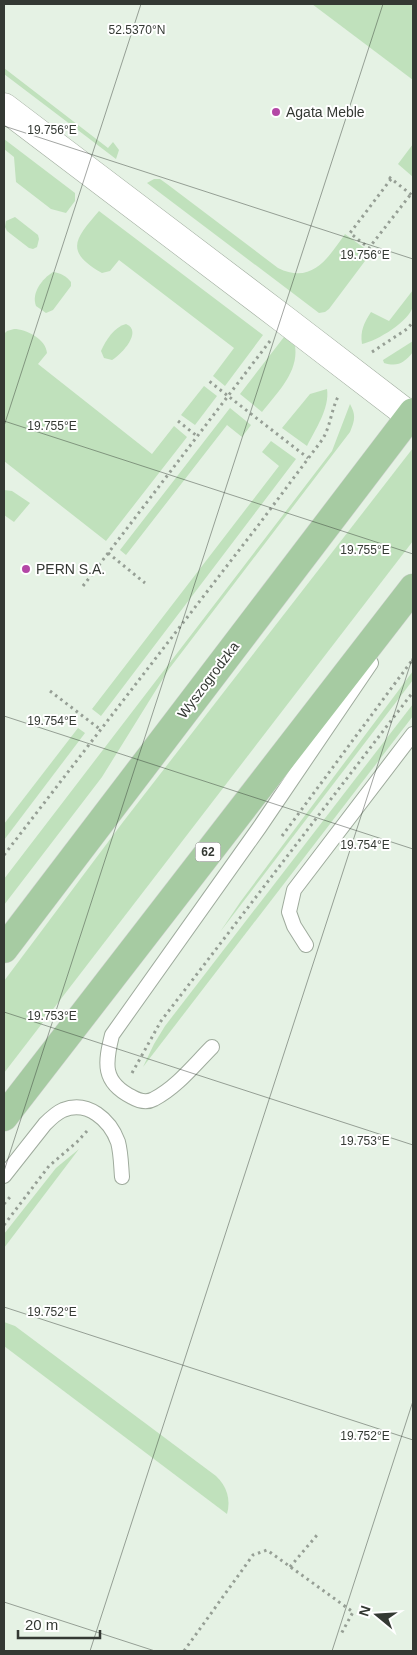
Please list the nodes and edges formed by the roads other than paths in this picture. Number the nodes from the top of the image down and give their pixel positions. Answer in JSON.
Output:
{"nodes":[{"id":1,"x":4,"y":107,"type":"edge"},
{"id":2,"x":412,"y":414,"type":"edge"},
{"id":3,"x":413,"y":588,"type":"edge"},
{"id":4,"x":413,"y":601,"type":"edge"},
{"id":5,"x":413,"y":734,"type":"edge"},
{"id":6,"x":306,"y":944,"type":"dead end"},
{"id":7,"x":4,"y":948,"type":"edge"},
{"id":8,"x":212,"y":1047,"type":"dead end"},
{"id":9,"x":4,"y":1117,"type":"edge"},
{"id":10,"x":4,"y":1176,"type":"edge"},
{"id":11,"x":122,"y":1177,"type":"dead end"}],
"edges":[{"from":1,"to":2,"type":"street"},
{"from":2,"to":7,"type":"main road","name":"Wyszogrodzka"},
{"from":3,"to":9,"type":"main road","number":"62"},
{"from":4,"to":8,"type":"lane"},
{"from":5,"to":6,"type":"lane"},
{"from":10,"to":11,"type":"lane"}]}
